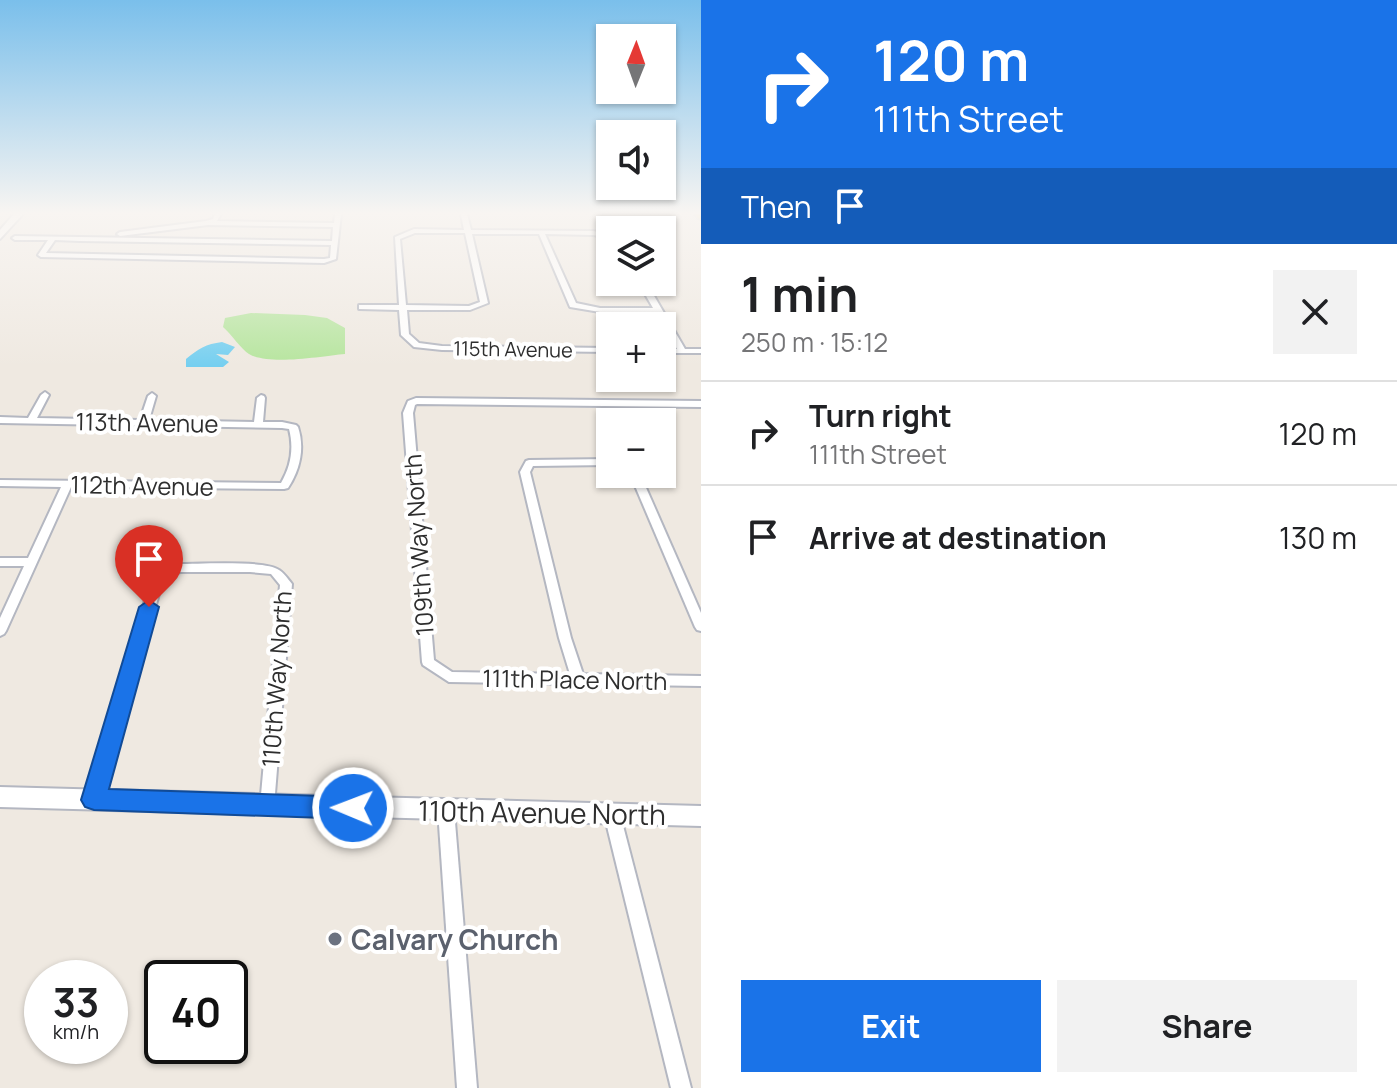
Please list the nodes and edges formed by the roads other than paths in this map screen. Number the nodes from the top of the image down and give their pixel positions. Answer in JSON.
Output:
{"nodes":[{"id":1,"x":400,"y":265,"type":"edge"},
{"id":2,"x":476,"y":265,"type":"edge"},
{"id":3,"x":555,"y":265,"type":"edge"},
{"id":4,"x":650,"y":296,"type":"edge"},
{"id":5,"x":362,"y":307,"type":"dead end"},
{"id":6,"x":403,"y":308,"type":"junction"},
{"id":7,"x":659,"y":310,"type":"junction"},
{"id":8,"x":596,"y":350,"type":"edge"},
{"id":9,"x":676,"y":351,"type":"edge"},
{"id":10,"x":682,"y":351,"type":"junction"},
{"id":11,"x":701,"y":351,"type":"edge"},
{"id":12,"x":45,"y":395,"type":"dead end"},
{"id":13,"x":152,"y":396,"type":"dead end"},
{"id":14,"x":261,"y":398,"type":"dead end"},
{"id":15,"x":701,"y":404,"type":"edge"},
{"id":16,"x":0,"y":420,"type":"edge"},
{"id":17,"x":31,"y":421,"type":"junction"},
{"id":18,"x":143,"y":423,"type":"junction"},
{"id":19,"x":258,"y":424,"type":"junction"},
{"id":20,"x":596,"y":462,"type":"edge"},
{"id":21,"x":0,"y":483,"type":"edge"},
{"id":22,"x":67,"y":484,"type":"junction"},
{"id":23,"x":284,"y":486,"type":"joint"},
{"id":24,"x":641,"y":488,"type":"edge"},
{"id":25,"x":0,"y":562,"type":"edge"},
{"id":26,"x":31,"y":562,"type":"junction"},
{"id":27,"x":701,"y":627,"type":"edge"},
{"id":28,"x":0,"y":631,"type":"edge"},
{"id":29,"x":449,"y":677,"type":"joint"},
{"id":30,"x":578,"y":680,"type":"junction"},
{"id":31,"x":701,"y":681,"type":"edge"},
{"id":32,"x":94,"y":800,"type":"junction"},
{"id":33,"x":2,"y":803,"type":"edge"},
{"id":34,"x":267,"y":806,"type":"junction"},
{"id":35,"x":446,"y":810,"type":"junction"},
{"id":36,"x":612,"y":814,"type":"junction"},
{"id":37,"x":701,"y":816,"type":"edge"},
{"id":38,"x":467,"y":1088,"type":"edge"},
{"id":39,"x":681,"y":1088,"type":"edge"}],
"edges":[{"from":1,"to":6,"type":"street"},
{"from":2,"to":6,"type":"street"},
{"from":3,"to":7,"type":"street"},
{"from":4,"to":7,"type":"street"},
{"from":5,"to":6,"type":"street"},
{"from":6,"to":8,"type":"street","name":"115th Avenue"},
{"from":7,"to":10,"type":"street"},
{"from":9,"to":10,"type":"street"},
{"from":10,"to":11,"type":"street"},
{"from":12,"to":17,"type":"street"},
{"from":13,"to":18,"type":"street"},
{"from":14,"to":19,"type":"street"},
{"from":15,"to":29,"type":"street","name":"109th Way North"},
{"from":16,"to":17,"type":"street","name":"113th Avenue"},
{"from":17,"to":18,"type":"street","name":"113th Avenue"},
{"from":18,"to":19,"type":"street","name":"113th Avenue"},
{"from":19,"to":23,"type":"street","name":"113th Avenue"},
{"from":20,"to":30,"type":"street"},
{"from":21,"to":22,"type":"street","name":"112th Avenue"},
{"from":22,"to":23,"type":"street","name":"112th Avenue"},
{"from":22,"to":26,"type":"street"},
{"from":24,"to":27,"type":"street"},
{"from":25,"to":26,"type":"street"},
{"from":26,"to":28,"type":"street"},
{"from":29,"to":30,"type":"street","name":"111th Place North"},
{"from":30,"to":31,"type":"street","name":"111th Place North"},
{"from":32,"to":33,"type":"street","name":"110th Avenue North"},
{"from":32,"to":34,"type":"street","name":"110th Avenue North"},
{"from":32,"to":34,"type":"street","name":"110th Way North"},
{"from":34,"to":35,"type":"street","name":"110th Avenue North"},
{"from":35,"to":36,"type":"street","name":"110th Avenue North"},
{"from":35,"to":38,"type":"street"},
{"from":36,"to":37,"type":"street","name":"110th Avenue North"},
{"from":36,"to":39,"type":"street"}]}
